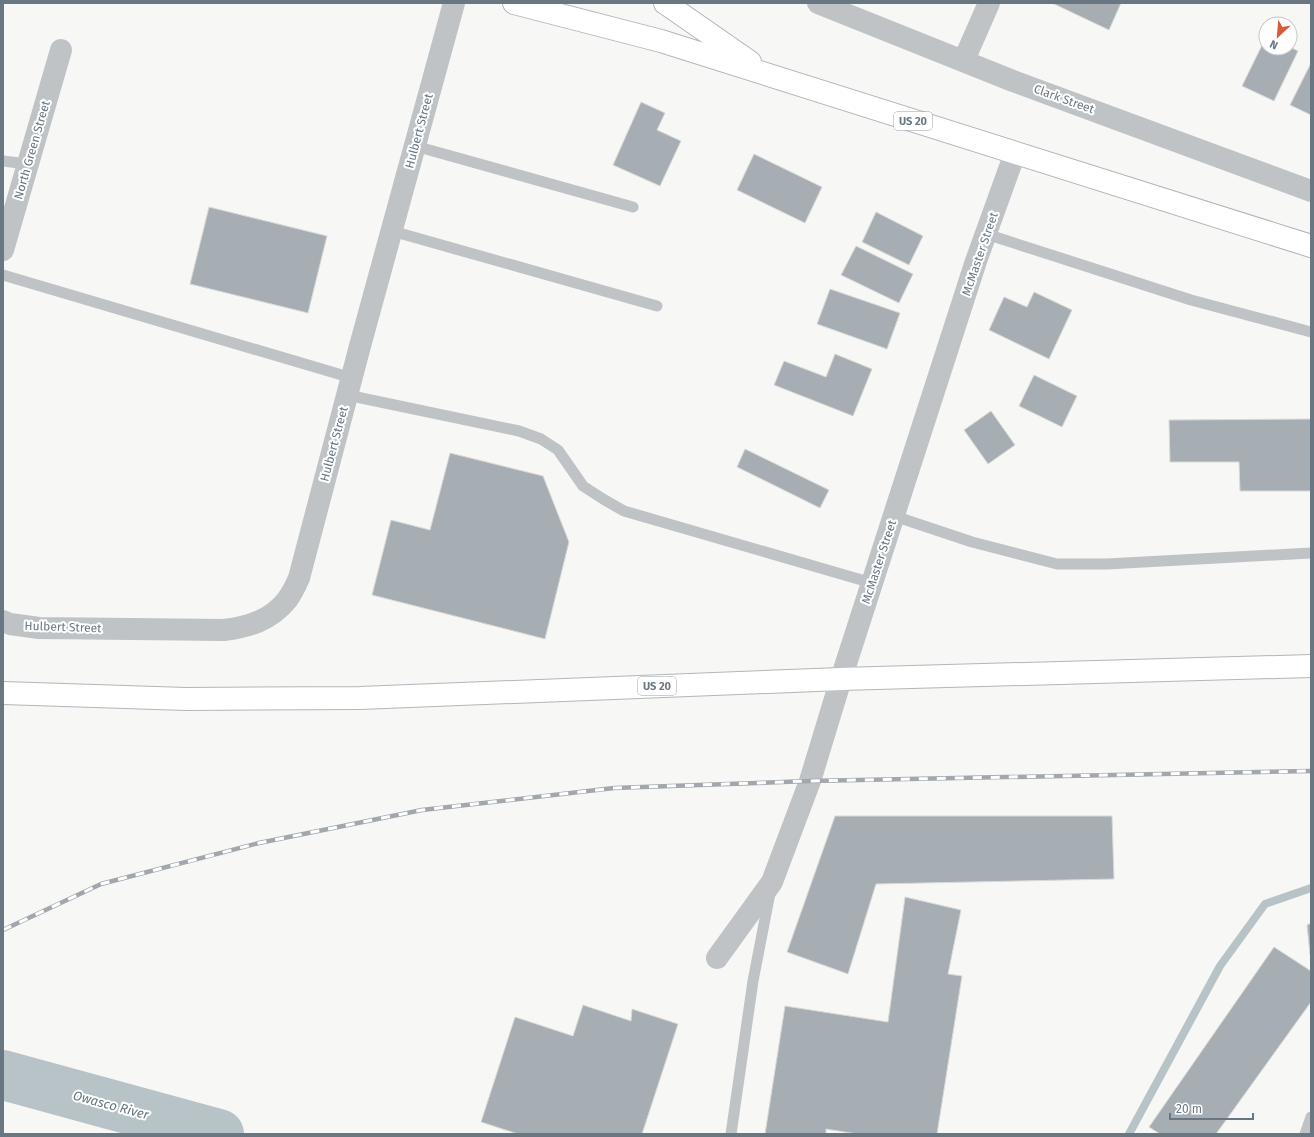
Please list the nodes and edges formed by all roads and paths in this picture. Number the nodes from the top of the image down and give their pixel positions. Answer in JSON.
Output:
{"nodes":[{"id":1,"x":454,"y":3,"type":"edge"},
{"id":2,"x":514,"y":3,"type":"edge"},
{"id":3,"x":665,"y":3,"type":"edge"},
{"id":4,"x":818,"y":3,"type":"edge"},
{"id":5,"x":989,"y":3,"type":"edge"},
{"id":6,"x":61,"y":50,"type":"dead end"},
{"id":7,"x":964,"y":60,"type":"junction"},
{"id":8,"x":768,"y":74,"type":"junction"},
{"id":9,"x":415,"y":146,"type":"junction"},
{"id":10,"x":1015,"y":154,"type":"junction"},
{"id":11,"x":3,"y":161,"type":"edge"},
{"id":12,"x":28,"y":164,"type":"junction"},
{"id":13,"x":1311,"y":191,"type":"edge"},
{"id":14,"x":632,"y":207,"type":"dead end"},
{"id":15,"x":392,"y":230,"type":"junction"},
{"id":16,"x":986,"y":234,"type":"junction"},
{"id":17,"x":1311,"y":246,"type":"edge"},
{"id":18,"x":3,"y":250,"type":"edge"},
{"id":19,"x":3,"y":275,"type":"edge"},
{"id":20,"x":656,"y":306,"type":"dead end"},
{"id":21,"x":1311,"y":332,"type":"edge"},
{"id":22,"x":350,"y":386,"type":"junction"},
{"id":23,"x":894,"y":516,"type":"junction"},
{"id":24,"x":1311,"y":553,"type":"edge"},
{"id":25,"x":872,"y":583,"type":"junction"},
{"id":26,"x":3,"y":621,"type":"edge"},
{"id":27,"x":1311,"y":666,"type":"edge"},
{"id":28,"x":841,"y":679,"type":"junction"},
{"id":29,"x":3,"y":693,"type":"edge"},
{"id":30,"x":772,"y":882,"type":"junction"},
{"id":31,"x":717,"y":958,"type":"dead end"},
{"id":32,"x":1311,"y":1117,"type":"edge"},
{"id":33,"x":731,"y":1134,"type":"edge"},
{"id":34,"x":1305,"y":1134,"type":"edge"}],
"edges":[{"from":1,"to":9,"type":"street","name":"Hulbert Street"},
{"from":2,"to":8,"type":"highway","number":"US 20"},
{"from":3,"to":8,"type":"highway"},
{"from":4,"to":7,"type":"street","name":"Clark Street"},
{"from":5,"to":7,"type":"street"},
{"from":6,"to":12,"type":"street","name":"North Green Street"},
{"from":7,"to":13,"type":"street","name":"Clark Street"},
{"from":8,"to":10,"type":"highway","number":"US 20"},
{"from":9,"to":14,"type":"lane"},
{"from":9,"to":15,"type":"street","name":"Hulbert Street"},
{"from":10,"to":16,"type":"street","name":"McMaster Street"},
{"from":10,"to":17,"type":"highway","number":"US 20"},
{"from":11,"to":12,"type":"lane"},
{"from":12,"to":18,"type":"street","name":"North Green Street"},
{"from":15,"to":20,"type":"lane"},
{"from":15,"to":22,"type":"street","name":"Hulbert Street"},
{"from":16,"to":21,"type":"lane"},
{"from":16,"to":23,"type":"street","name":"McMaster Street"},
{"from":19,"to":22,"type":"lane"},
{"from":22,"to":25,"type":"lane"},
{"from":22,"to":26,"type":"street","name":"Hulbert Street"},
{"from":23,"to":24,"type":"lane"},
{"from":23,"to":25,"type":"street","name":"McMaster Street"},
{"from":25,"to":28,"type":"street","name":"McMaster Street"},
{"from":27,"to":28,"type":"highway","number":"US 20"},
{"from":28,"to":29,"type":"highway","number":"US 20"},
{"from":28,"to":30,"type":"street","name":"McMaster Street"},
{"from":30,"to":31,"type":"street","name":"McMaster Street"},
{"from":30,"to":33,"type":"lane"},
{"from":32,"to":34,"type":"lane"}]}
